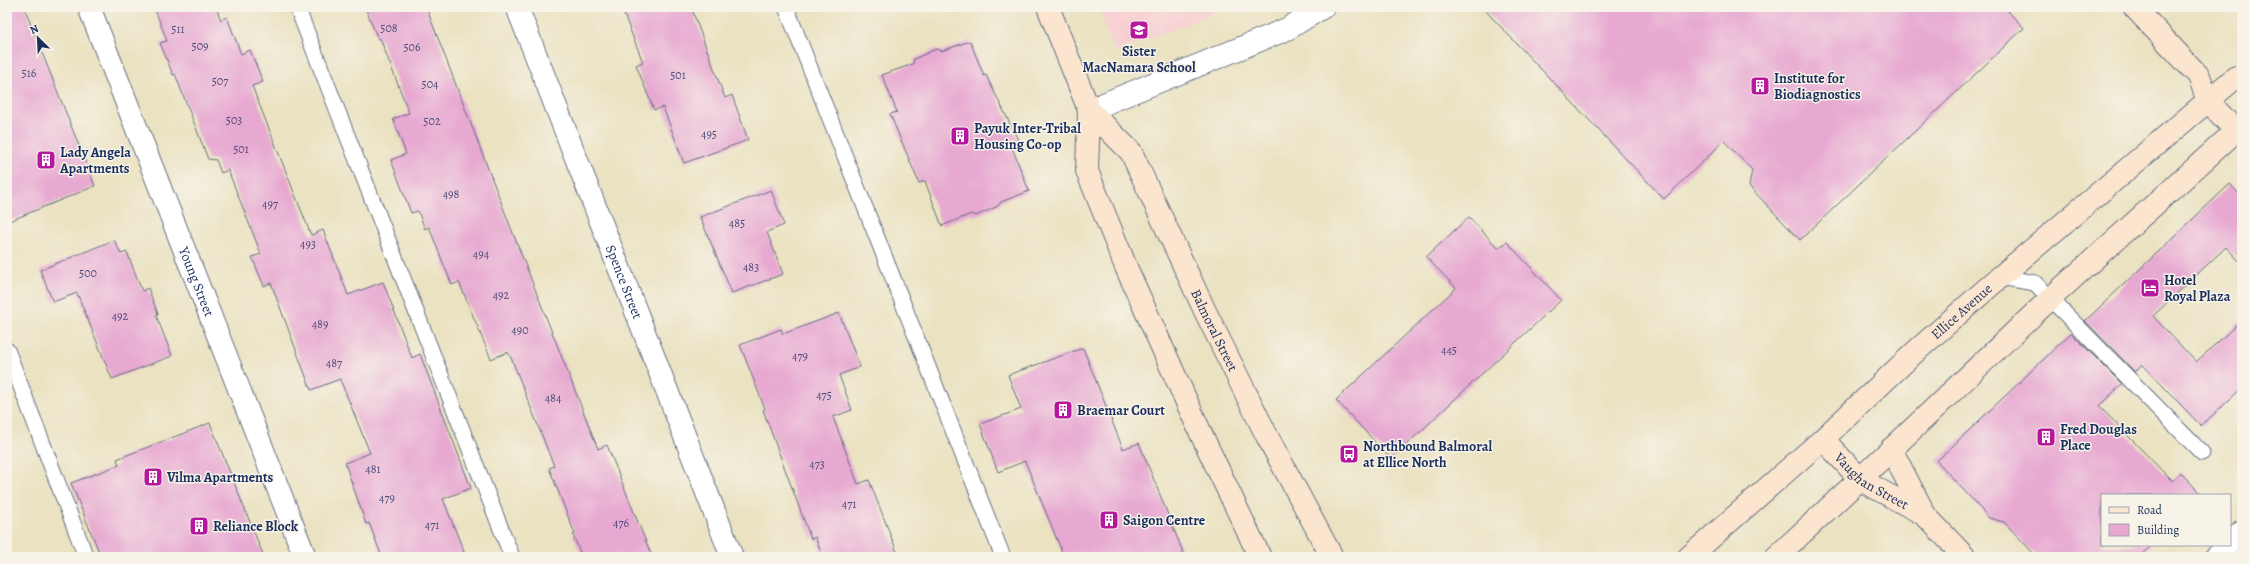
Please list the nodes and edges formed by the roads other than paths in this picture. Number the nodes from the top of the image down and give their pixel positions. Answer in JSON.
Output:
{"nodes":[{"id":1,"x":89,"y":7,"type":"edge"},
{"id":2,"x":297,"y":7,"type":"edge"},
{"id":3,"x":517,"y":7,"type":"edge"},
{"id":4,"x":786,"y":7,"type":"edge"},
{"id":5,"x":1048,"y":7,"type":"edge"},
{"id":6,"x":1323,"y":7,"type":"edge"},
{"id":7,"x":2134,"y":7,"type":"edge"},
{"id":8,"x":2242,"y":77,"type":"edge"},
{"id":9,"x":2208,"y":101,"type":"junction"},
{"id":10,"x":1089,"y":110,"type":"junction"},
{"id":11,"x":2240,"y":131,"type":"edge"},
{"id":12,"x":2000,"y":277,"type":"junction"},
{"id":13,"x":2051,"y":298,"type":"junction"},
{"id":14,"x":7,"y":350,"type":"edge"},
{"id":15,"x":1823,"y":439,"type":"junction"},
{"id":16,"x":1891,"y":449,"type":"junction"},
{"id":17,"x":2202,"y":453,"type":"dead end"},
{"id":18,"x":1861,"y":480,"type":"junction"},
{"id":19,"x":1925,"y":515,"type":"junction"},
{"id":20,"x":2242,"y":532,"type":"edge"},
{"id":21,"x":2231,"y":542,"type":"edge"},
{"id":22,"x":2227,"y":546,"type":"edge"},
{"id":23,"x":86,"y":557,"type":"edge"},
{"id":24,"x":305,"y":557,"type":"edge"},
{"id":25,"x":512,"y":557,"type":"edge"},
{"id":26,"x":732,"y":557,"type":"edge"},
{"id":27,"x":1003,"y":557,"type":"edge"},
{"id":28,"x":1260,"y":557,"type":"edge"},
{"id":29,"x":1332,"y":557,"type":"edge"},
{"id":30,"x":1689,"y":557,"type":"edge"},
{"id":31,"x":1776,"y":557,"type":"edge"},
{"id":32,"x":1965,"y":557,"type":"edge"},
{"id":33,"x":2216,"y":557,"type":"edge"}],
"edges":[{"from":1,"to":24,"type":"street","name":"Young Street"},
{"from":2,"to":25,"type":"lane"},
{"from":3,"to":26,"type":"street","name":"Spence Street"},
{"from":4,"to":27,"type":"lane"},
{"from":5,"to":10,"type":"main road","name":"Balmoral Street"},
{"from":6,"to":10,"type":"street"},
{"from":7,"to":9,"type":"main road"},
{"from":8,"to":9,"type":"main road","name":"Ellice Avenue"},
{"from":9,"to":11,"type":"main road"},
{"from":9,"to":12,"type":"main road","name":"Ellice Avenue"},
{"from":10,"to":28,"type":"main road","name":"Balmoral Street"},
{"from":10,"to":29,"type":"main road","name":"Balmoral Street"},
{"from":11,"to":13,"type":"main road"},
{"from":12,"to":13,"type":"lane"},
{"from":12,"to":15,"type":"main road","name":"Ellice Avenue"},
{"from":13,"to":16,"type":"main road"},
{"from":13,"to":17,"type":"lane"},
{"from":14,"to":23,"type":"lane"},
{"from":15,"to":18,"type":"main road","name":"Vaughan Street"},
{"from":15,"to":30,"type":"main road","name":"Ellice Avenue"},
{"from":16,"to":18,"type":"main road"},
{"from":16,"to":19,"type":"main road","name":"Vaughan Street"},
{"from":18,"to":19,"type":"main road","name":"Vaughan Street"},
{"from":18,"to":31,"type":"main road"},
{"from":19,"to":32,"type":"main road","name":"Vaughan Street"},
{"from":20,"to":21,"type":"street"},
{"from":22,"to":33,"type":"street"}]}
